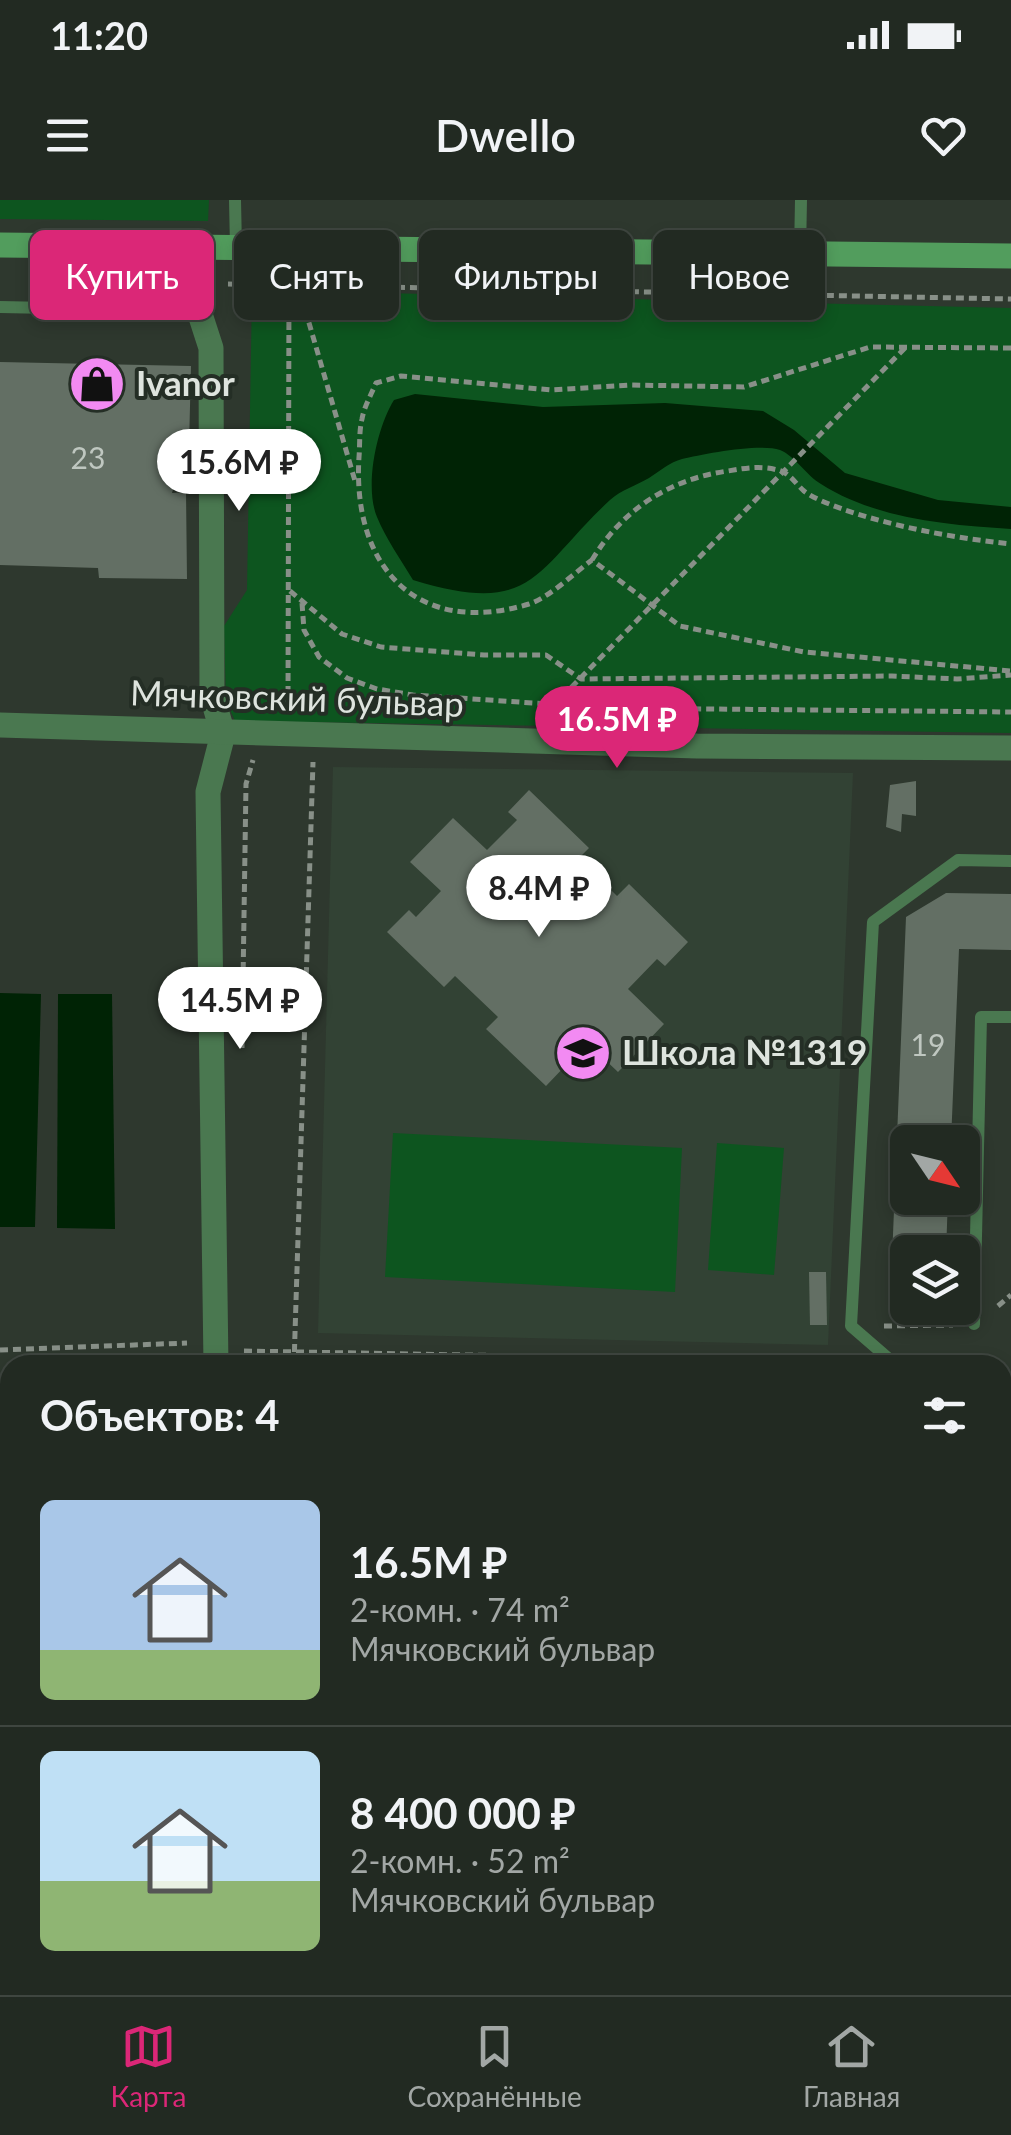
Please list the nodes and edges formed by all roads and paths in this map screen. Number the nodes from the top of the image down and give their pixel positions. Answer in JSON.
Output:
{"nodes":[{"id":1,"x":235,"y":200,"type":"edge"},
{"id":2,"x":801,"y":200,"type":"edge"},
{"id":3,"x":236,"y":230,"type":"edge"},
{"id":4,"x":800,"y":230,"type":"edge"},
{"id":5,"x":0,"y":244,"type":"edge"},
{"id":6,"x":30,"y":244,"type":"edge"},
{"id":7,"x":399,"y":249,"type":"edge"},
{"id":8,"x":653,"y":251,"type":"edge"},
{"id":9,"x":825,"y":253,"type":"edge"},
{"id":10,"x":1011,"y":256,"type":"edge"},
{"id":11,"x":19,"y":283,"type":"dead end"},
{"id":12,"x":30,"y":283,"type":"edge"},
{"id":13,"x":399,"y":287,"type":"edge"},
{"id":14,"x":1011,"y":299,"type":"edge"},
{"id":15,"x":0,"y":307,"type":"edge"},
{"id":16,"x":30,"y":308,"type":"edge"},
{"id":17,"x":202,"y":320,"type":"edge"},
{"id":18,"x":289,"y":320,"type":"edge"},
{"id":19,"x":308,"y":320,"type":"edge"},
{"id":20,"x":905,"y":348,"type":"junction"},
{"id":21,"x":1011,"y":350,"type":"edge"},
{"id":22,"x":785,"y":472,"type":"junction"},
{"id":23,"x":357,"y":489,"type":"junction"},
{"id":24,"x":1011,"y":544,"type":"edge"},
{"id":25,"x":592,"y":560,"type":"junction"},
{"id":26,"x":288,"y":590,"type":"junction"},
{"id":27,"x":302,"y":603,"type":"junction"},
{"id":28,"x":652,"y":603,"type":"junction"},
{"id":29,"x":1011,"y":673,"type":"edge"},
{"id":30,"x":580,"y":679,"type":"junction"},
{"id":31,"x":554,"y":705,"type":"junction"},
{"id":32,"x":1011,"y":712,"type":"edge"},
{"id":33,"x":546,"y":714,"type":"dead end"},
{"id":34,"x":0,"y":725,"type":"edge"},
{"id":35,"x":223,"y":734,"type":"junction"},
{"id":36,"x":288,"y":736,"type":"junction"},
{"id":37,"x":1011,"y":748,"type":"edge"},
{"id":38,"x":254,"y":754,"type":"dead end"},
{"id":39,"x":313,"y":754,"type":"dead end"},
{"id":40,"x":1011,"y":861,"type":"edge"},
{"id":41,"x":1011,"y":1017,"type":"edge"},
{"id":42,"x":242,"y":1058,"type":"dead end"},
{"id":43,"x":976,"y":1235,"type":"edge"},
{"id":44,"x":1011,"y":1295,"type":"edge"},
{"id":45,"x":980,"y":1319,"type":"edge"},
{"id":46,"x":912,"y":1325,"type":"edge"},
{"id":47,"x":851,"y":1326,"type":"junction"},
{"id":48,"x":0,"y":1350,"type":"edge"},
{"id":49,"x":294,"y":1352,"type":"junction"},
{"id":50,"x":214,"y":1355,"type":"edge"},
{"id":51,"x":216,"y":1355,"type":"edge"},
{"id":52,"x":239,"y":1355,"type":"edge"},
{"id":53,"x":444,"y":1355,"type":"edge"},
{"id":54,"x":885,"y":1355,"type":"edge"}],
"edges":[{"from":1,"to":3,"type":"lane"},
{"from":2,"to":4,"type":"lane"},
{"from":5,"to":6,"type":"street"},
{"from":7,"to":8,"type":"street"},
{"from":9,"to":10,"type":"street"},
{"from":11,"to":12,"type":"path"},
{"from":13,"to":14,"type":"path"},
{"from":15,"to":16,"type":"lane"},
{"from":17,"to":35,"type":"street"},
{"from":18,"to":26,"type":"path"},
{"from":19,"to":23,"type":"path"},
{"from":20,"to":21,"type":"path"},
{"from":20,"to":22,"type":"path"},
{"from":20,"to":23,"type":"path"},
{"from":22,"to":24,"type":"path"},
{"from":22,"to":25,"type":"path"},
{"from":22,"to":28,"type":"path"},
{"from":23,"to":25,"type":"path"},
{"from":25,"to":28,"type":"path"},
{"from":26,"to":27,"type":"path"},
{"from":26,"to":36,"type":"path"},
{"from":27,"to":30,"type":"path"},
{"from":27,"to":31,"type":"path"},
{"from":28,"to":29,"type":"path"},
{"from":28,"to":30,"type":"path"},
{"from":29,"to":30,"type":"path"},
{"from":30,"to":31,"type":"path"},
{"from":31,"to":32,"type":"path"},
{"from":31,"to":33,"type":"path"},
{"from":34,"to":35,"type":"street","name":"Мячковский бульвар"},
{"from":35,"to":36,"type":"street","name":"Мячковский бульвар"},
{"from":35,"to":51,"type":"street"},
{"from":36,"to":37,"type":"street","name":"Мячковский бульвар"},
{"from":38,"to":42,"type":"path"},
{"from":39,"to":49,"type":"path"},
{"from":40,"to":47,"type":"lane"},
{"from":41,"to":43,"type":"lane"},
{"from":44,"to":45,"type":"path"},
{"from":46,"to":47,"type":"path"},
{"from":47,"to":54,"type":"lane"},
{"from":48,"to":50,"type":"path"},
{"from":49,"to":52,"type":"path"},
{"from":49,"to":53,"type":"path"}]}
